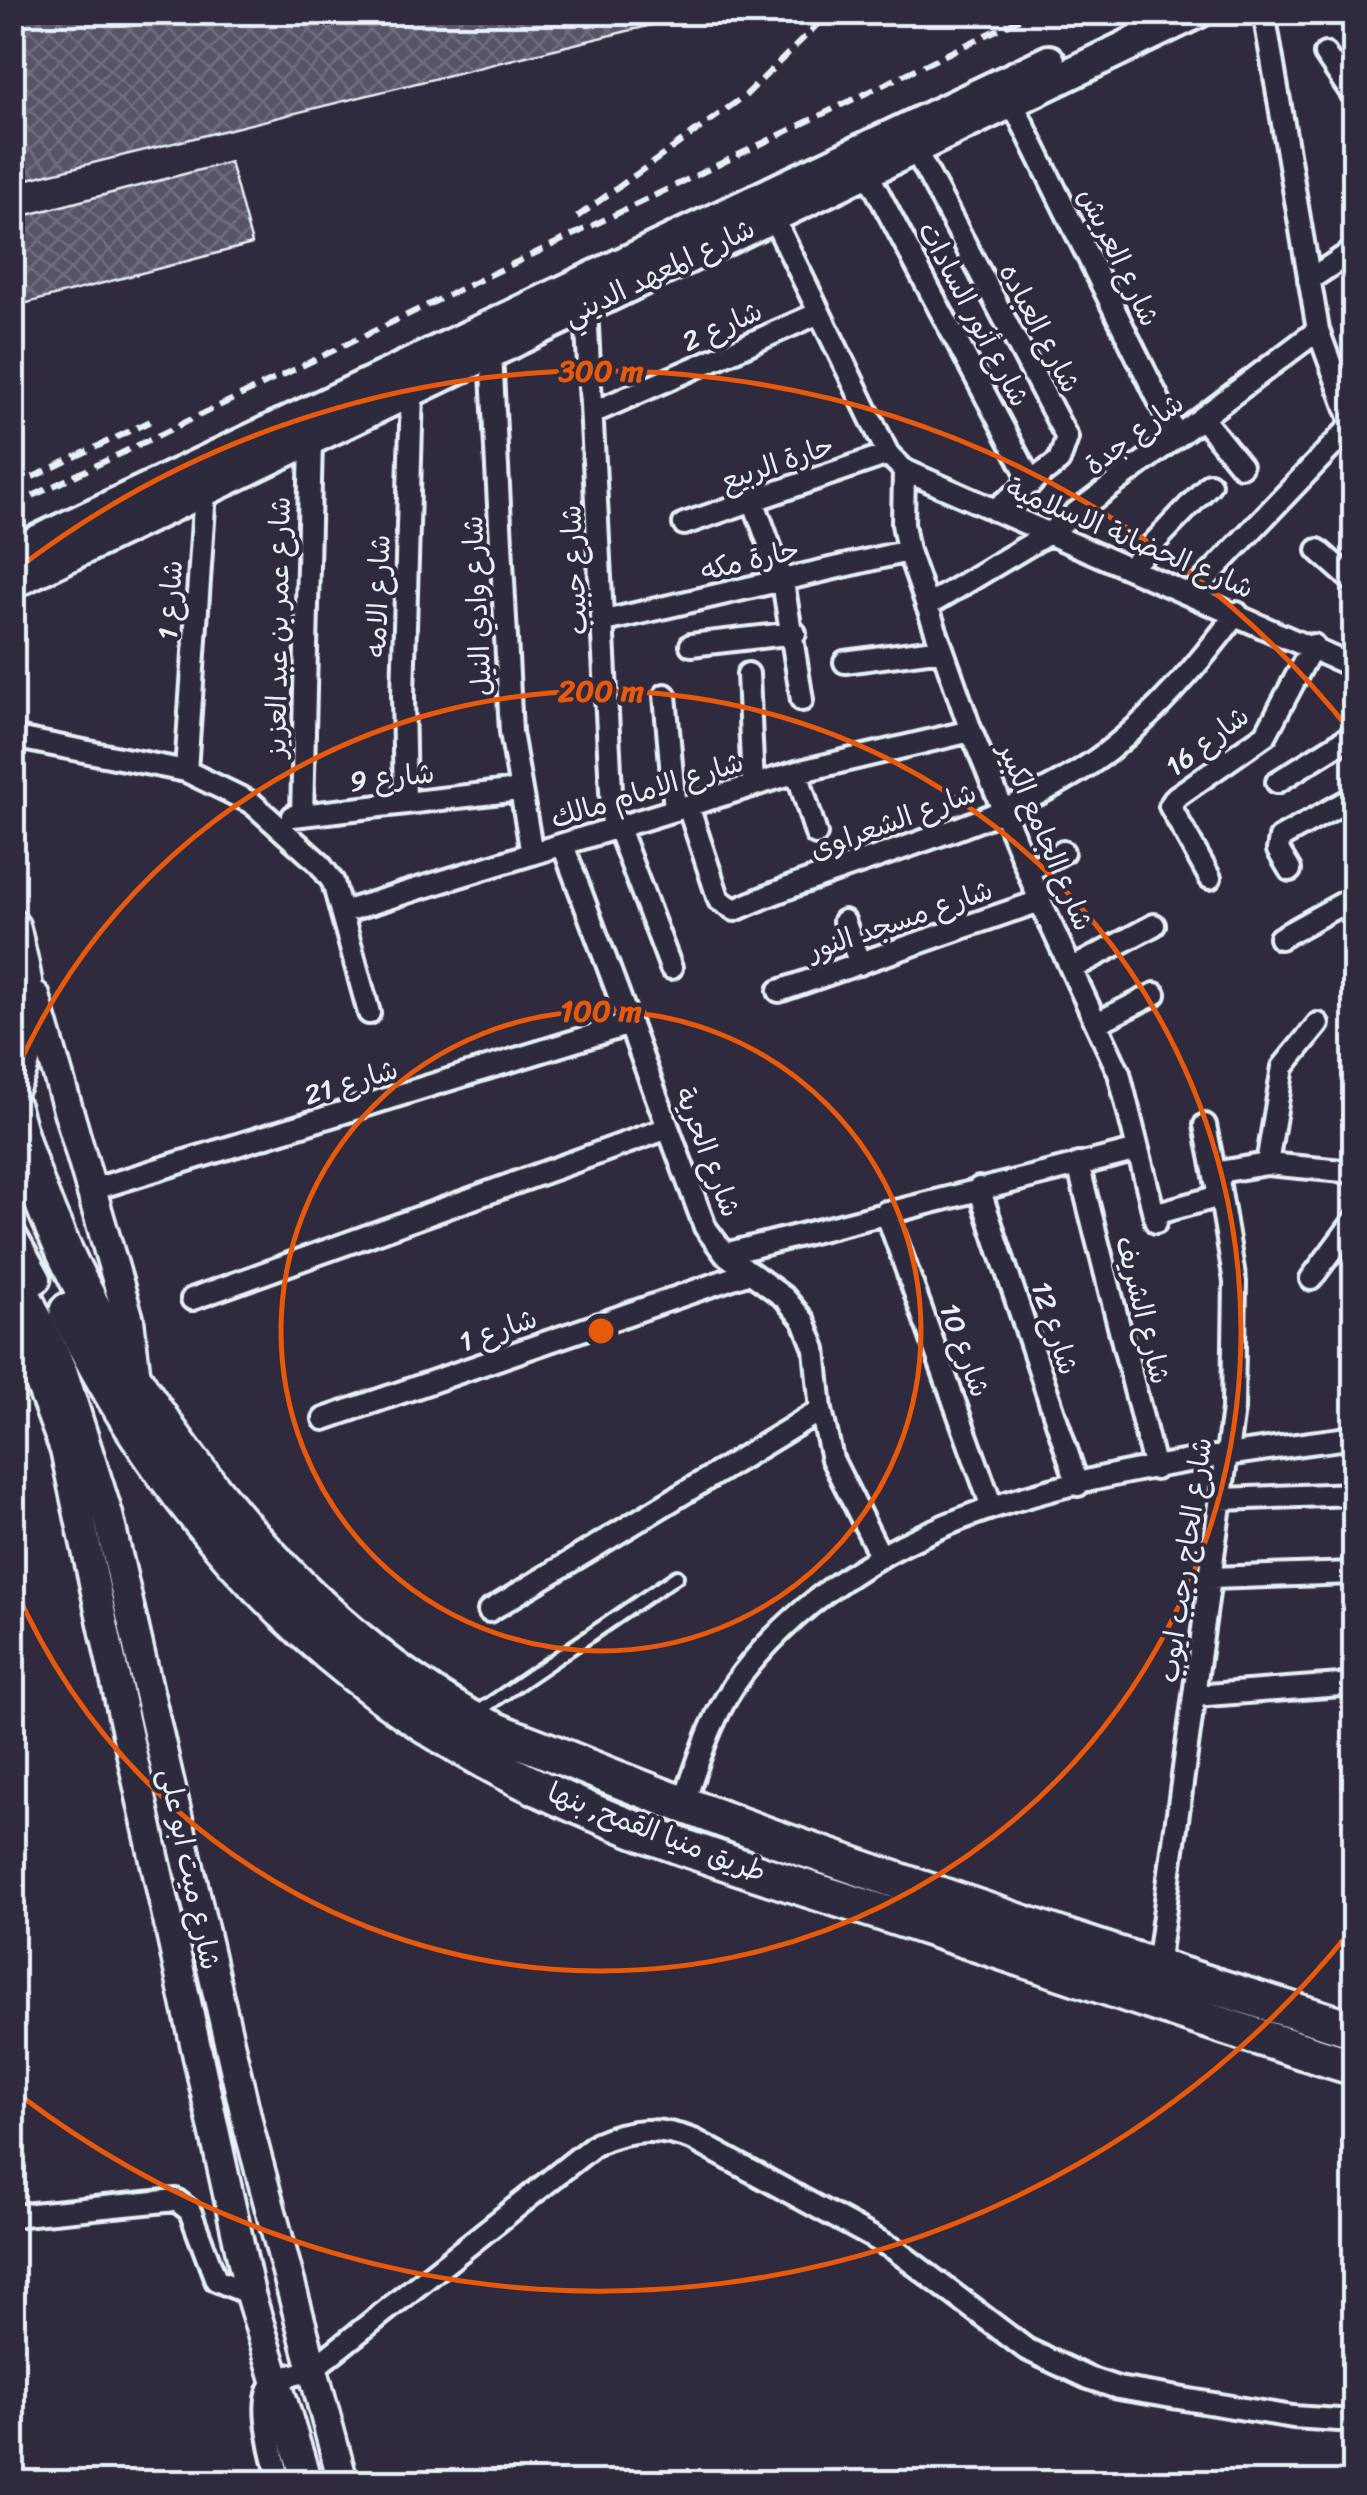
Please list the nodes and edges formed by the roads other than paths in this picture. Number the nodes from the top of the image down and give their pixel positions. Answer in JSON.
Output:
{"nodes":[{"id":1,"x":1151,"y":12,"type":"edge"},
{"id":2,"x":1198,"y":12,"type":"edge"},
{"id":3,"x":1264,"y":12,"type":"edge"},
{"id":4,"x":1325,"y":54,"type":"dead end"},
{"id":5,"x":1354,"y":96,"type":"edge"},
{"id":6,"x":1012,"y":102,"type":"junction"},
{"id":7,"x":949,"y":121,"type":"junction"},
{"id":8,"x":915,"y":149,"type":"junction"},
{"id":9,"x":867,"y":172,"type":"junction"},
{"id":10,"x":773,"y":218,"type":"junction"},
{"id":11,"x":1354,"y":250,"type":"edge"},
{"id":12,"x":1309,"y":280,"type":"junction"},
{"id":13,"x":586,"y":308,"type":"junction"},
{"id":14,"x":819,"y":313,"type":"junction"},
{"id":15,"x":1318,"y":330,"type":"junction"},
{"id":16,"x":491,"y":354,"type":"junction"},
{"id":17,"x":412,"y":392,"type":"junction"},
{"id":18,"x":592,"y":413,"type":"junction"},
{"id":19,"x":1202,"y":418,"type":"junction"},
{"id":20,"x":1354,"y":425,"type":"edge"},
{"id":21,"x":1177,"y":437,"type":"junction"},
{"id":22,"x":311,"y":441,"type":"junction"},
{"id":23,"x":888,"y":454,"type":"junction"},
{"id":24,"x":1242,"y":466,"type":"dead end"},
{"id":25,"x":904,"y":470,"type":"junction"},
{"id":26,"x":1032,"y":482,"type":"junction"},
{"id":27,"x":1210,"y":484,"type":"dead end"},
{"id":28,"x":205,"y":492,"type":"junction"},
{"id":29,"x":753,"y":500,"type":"junction"},
{"id":30,"x":994,"y":510,"type":"junction"},
{"id":31,"x":684,"y":524,"type":"dead end"},
{"id":32,"x":1049,"y":533,"type":"junction"},
{"id":33,"x":1318,"y":550,"type":"dead end"},
{"id":34,"x":908,"y":551,"type":"junction"},
{"id":35,"x":12,"y":553,"type":"edge"},
{"id":36,"x":1130,"y":567,"type":"junction"},
{"id":37,"x":783,"y":582,"type":"junction"},
{"id":38,"x":1354,"y":582,"type":"edge"},
{"id":39,"x":12,"y":584,"type":"edge"},
{"id":40,"x":1192,"y":593,"type":"junction"},
{"id":41,"x":927,"y":606,"type":"junction"},
{"id":42,"x":1236,"y":613,"type":"junction"},
{"id":43,"x":605,"y":621,"type":"junction"},
{"id":44,"x":795,"y":633,"type":"junction"},
{"id":45,"x":690,"y":646,"type":"dead end"},
{"id":46,"x":1313,"y":646,"type":"junction"},
{"id":47,"x":942,"y":649,"type":"junction"},
{"id":48,"x":845,"y":662,"type":"dead end"},
{"id":49,"x":1354,"y":666,"type":"edge"},
{"id":50,"x":748,"y":674,"type":"dead end"},
{"id":51,"x":666,"y":695,"type":"dead end"},
{"id":52,"x":802,"y":700,"type":"dead end"},
{"id":53,"x":971,"y":731,"type":"junction"},
{"id":54,"x":1354,"y":734,"type":"edge"},
{"id":55,"x":12,"y":737,"type":"edge"},
{"id":56,"x":186,"y":771,"type":"junction"},
{"id":57,"x":797,"y":772,"type":"junction"},
{"id":58,"x":1277,"y":782,"type":"dead end"},
{"id":59,"x":753,"y":786,"type":"junction"},
{"id":60,"x":519,"y":790,"type":"junction"},
{"id":61,"x":1354,"y":797,"type":"edge"},
{"id":62,"x":405,"y":803,"type":"junction"},
{"id":63,"x":682,"y":808,"type":"junction"},
{"id":64,"x":1003,"y":810,"type":"junction"},
{"id":65,"x":302,"y":815,"type":"junction"},
{"id":66,"x":270,"y":818,"type":"junction"},
{"id":67,"x":616,"y":828,"type":"junction"},
{"id":68,"x":816,"y":834,"type":"dead end"},
{"id":69,"x":563,"y":845,"type":"junction"},
{"id":70,"x":1063,"y":852,"type":"dead end"},
{"id":71,"x":532,"y":854,"type":"junction"},
{"id":72,"x":1290,"y":870,"type":"dead end"},
{"id":73,"x":1028,"y":871,"type":"junction"},
{"id":74,"x":1210,"y":878,"type":"dead end"},
{"id":75,"x":1354,"y":896,"type":"edge"},
{"id":76,"x":1040,"y":901,"type":"junction"},
{"id":77,"x":12,"y":911,"type":"edge"},
{"id":78,"x":343,"y":912,"type":"junction"},
{"id":79,"x":844,"y":921,"type":"dead end"},
{"id":80,"x":1154,"y":925,"type":"dead end"},
{"id":81,"x":12,"y":928,"type":"edge"},
{"id":82,"x":1280,"y":938,"type":"dead end"},
{"id":83,"x":860,"y":964,"type":"junction"},
{"id":84,"x":671,"y":968,"type":"dead end"},
{"id":85,"x":1073,"y":968,"type":"junction"},
{"id":86,"x":779,"y":991,"type":"dead end"},
{"id":87,"x":1155,"y":994,"type":"dead end"},
{"id":88,"x":368,"y":1013,"type":"dead end"},
{"id":89,"x":1098,"y":1023,"type":"junction"},
{"id":90,"x":630,"y":1024,"type":"junction"},
{"id":91,"x":1318,"y":1024,"type":"dead end"},
{"id":92,"x":12,"y":1084,"type":"edge"},
{"id":93,"x":12,"y":1109,"type":"edge"},
{"id":94,"x":1206,"y":1126,"type":"dead end"},
{"id":95,"x":668,"y":1128,"type":"junction"},
{"id":96,"x":1138,"y":1150,"type":"junction"},
{"id":97,"x":1078,"y":1164,"type":"junction"},
{"id":98,"x":1266,"y":1164,"type":"junction"},
{"id":99,"x":1354,"y":1172,"type":"edge"},
{"id":100,"x":12,"y":1182,"type":"edge"},
{"id":101,"x":979,"y":1188,"type":"junction"},
{"id":102,"x":1219,"y":1191,"type":"junction"},
{"id":103,"x":88,"y":1192,"type":"junction"},
{"id":104,"x":886,"y":1212,"type":"junction"},
{"id":105,"x":1354,"y":1221,"type":"edge"},
{"id":106,"x":12,"y":1236,"type":"edge"},
{"id":107,"x":725,"y":1254,"type":"junction"},
{"id":108,"x":12,"y":1264,"type":"edge"},
{"id":109,"x":748,"y":1273,"type":"junction"},
{"id":110,"x":1312,"y":1279,"type":"dead end"},
{"id":111,"x":192,"y":1299,"type":"dead end"},
{"id":112,"x":12,"y":1309,"type":"edge"},
{"id":113,"x":136,"y":1381,"type":"junction"},
{"id":114,"x":821,"y":1410,"type":"junction"},
{"id":115,"x":324,"y":1419,"type":"dead end"},
{"id":116,"x":1354,"y":1437,"type":"edge"},
{"id":117,"x":141,"y":1440,"type":"junction"},
{"id":118,"x":1226,"y":1455,"type":"junction"},
{"id":119,"x":1154,"y":1469,"type":"junction"},
{"id":120,"x":1078,"y":1485,"type":"junction"},
{"id":121,"x":1354,"y":1494,"type":"edge"},
{"id":122,"x":1220,"y":1499,"type":"junction"},
{"id":123,"x":992,"y":1507,"type":"junction"},
{"id":124,"x":881,"y":1556,"type":"junction"},
{"id":125,"x":1354,"y":1573,"type":"edge"},
{"id":126,"x":678,"y":1576,"type":"dead end"},
{"id":127,"x":1211,"y":1578,"type":"junction"},
{"id":128,"x":488,"y":1611,"type":"dead end"},
{"id":129,"x":1354,"y":1684,"type":"edge"},
{"id":130,"x":1194,"y":1696,"type":"junction"},
{"id":131,"x":469,"y":1718,"type":"junction"},
{"id":132,"x":633,"y":1787,"type":"junction"},
{"id":133,"x":683,"y":1805,"type":"junction"},
{"id":134,"x":616,"y":1820,"type":"junction"},
{"id":135,"x":1154,"y":1985,"type":"junction"},
{"id":136,"x":1260,"y":2001,"type":"junction"},
{"id":137,"x":1354,"y":2029,"type":"edge"},
{"id":138,"x":1249,"y":2036,"type":"junction"},
{"id":139,"x":1354,"y":2067,"type":"edge"},
{"id":140,"x":12,"y":2216,"type":"edge"},
{"id":141,"x":250,"y":2294,"type":"junction"},
{"id":142,"x":310,"y":2371,"type":"junction"},
{"id":143,"x":277,"y":2380,"type":"junction"},
{"id":144,"x":1354,"y":2420,"type":"edge"},
{"id":145,"x":280,"y":2482,"type":"edge"},
{"id":146,"x":307,"y":2482,"type":"edge"},
{"id":147,"x":344,"y":2482,"type":"edge"}],
"edges":[{"from":1,"to":7,"type":"main road","name":"شارع المعهد الديني"},
{"from":2,"to":6,"type":"main road","name":"شارع المعهد الديني"},
{"from":3,"to":12,"type":"street"},
{"from":4,"to":5,"type":"street"},
{"from":6,"to":7,"type":"main road","name":"شارع المعهد الديني"},
{"from":6,"to":21,"type":"street","name":"شارع العريش"},
{"from":7,"to":8,"type":"main road","name":"شارع المعهد الديني"},
{"from":7,"to":35,"type":"main road","name":"شارع المعهد الديني"},
{"from":8,"to":9,"type":"main road","name":"شارع المعهد الديني"},
{"from":8,"to":26,"type":"street","name":"شارع العباده"},
{"from":9,"to":10,"type":"main road","name":"شارع المعهد الديني"},
{"from":9,"to":26,"type":"street","name":"شارع أنور السادات"},
{"from":10,"to":13,"type":"main road","name":"شارع المعهد الديني"},
{"from":10,"to":14,"type":"street"},
{"from":11,"to":12,"type":"street"},
{"from":12,"to":15,"type":"street"},
{"from":13,"to":16,"type":"main road","name":"شارع المعهد الديني"},
{"from":13,"to":18,"type":"street","name":"شارع حبيب"},
{"from":14,"to":18,"type":"street","name":"شارع 2"},
{"from":14,"to":23,"type":"street"},
{"from":15,"to":19,"type":"street","name":"شارع جدة"},
{"from":15,"to":20,"type":"street"},
{"from":16,"to":17,"type":"main road","name":"شارع المعهد الديني"},
{"from":16,"to":60,"type":"street","name":"شارع وادي النيل"},
{"from":17,"to":22,"type":"main road","name":"شارع المعهد الديني"},
{"from":17,"to":62,"type":"street","name":"شارع الامه"},
{"from":18,"to":43,"type":"street","name":"شارع حبيب"},
{"from":19,"to":21,"type":"street","name":"شارع جدة"},
{"from":19,"to":24,"type":"street"},
{"from":20,"to":40,"type":"street"},
{"from":21,"to":32,"type":"street","name":"شارع جدة"},
{"from":22,"to":28,"type":"main road","name":"شارع المعهد الديني"},
{"from":22,"to":65,"type":"street","name":"شارع عمر بن عبد العزيز"},
{"from":23,"to":25,"type":"street","name":"شارع الحضانة الاسلامية"},
{"from":23,"to":29,"type":"street","name":"حارة الربيع"},
{"from":25,"to":30,"type":"street","name":"شارع الحضانة الاسلامية"},
{"from":25,"to":34,"type":"street","name":"شارع الجامع الكبير"},
{"from":26,"to":30,"type":"street","name":"شارع العباده"},
{"from":27,"to":36,"type":"street"},
{"from":28,"to":39,"type":"main road","name":"شارع المعهد الديني"},
{"from":28,"to":56,"type":"street","name":"شارع 1"},
{"from":29,"to":31,"type":"street","name":"حارة الربيع"},
{"from":29,"to":37,"type":"street"},
{"from":30,"to":32,"type":"street","name":"شارع الحضانة الاسلامية"},
{"from":32,"to":36,"type":"street","name":"شارع الحضانة الاسلامية"},
{"from":32,"to":41,"type":"street","name":"شارع جدة"},
{"from":33,"to":38,"type":"street"},
{"from":34,"to":37,"type":"street","name":"حارة مكه"},
{"from":34,"to":41,"type":"street","name":"شارع الجامع الكبير"},
{"from":36,"to":40,"type":"street","name":"شارع الحضانة الاسلامية"},
{"from":37,"to":43,"type":"street","name":"حارة مكه"},
{"from":37,"to":44,"type":"street"},
{"from":40,"to":42,"type":"street","name":"شارع الحضانة الاسلامية"},
{"from":41,"to":47,"type":"street","name":"شارع الجامع الكبير"},
{"from":42,"to":46,"type":"street","name":"شارع الحضانة الاسلامية"},
{"from":42,"to":64,"type":"street","name":"شارع الشعراوى"},
{"from":43,"to":67,"type":"street","name":"شارع حبيب"},
{"from":44,"to":45,"type":"street"},
{"from":44,"to":52,"type":"street"},
{"from":46,"to":49,"type":"street","name":"شارع الحضانة الاسلامية"},
{"from":46,"to":74,"type":"street","name":"شارع 16"},
{"from":47,"to":48,"type":"street"},
{"from":47,"to":53,"type":"street","name":"شارع الجامع الكبير"},
{"from":50,"to":59,"type":"street"},
{"from":51,"to":63,"type":"street"},
{"from":53,"to":57,"type":"street","name":"شارع الامام مالك"},
{"from":53,"to":64,"type":"street","name":"شارع الجامع الكبير"},
{"from":54,"to":58,"type":"street"},
{"from":55,"to":56,"type":"street"},
{"from":56,"to":66,"type":"street"},
{"from":57,"to":59,"type":"street","name":"شارع الامام مالك"},
{"from":57,"to":68,"type":"street"},
{"from":59,"to":63,"type":"street","name":"شارع الامام مالك"},
{"from":60,"to":62,"type":"street","name":"شارع 9"},
{"from":60,"to":71,"type":"street","name":"شارع وادي النيل"},
{"from":61,"to":72,"type":"street"},
{"from":62,"to":65,"type":"street","name":"شارع 9"},
{"from":63,"to":64,"type":"street","name":"شارع الشعراوى"},
{"from":63,"to":67,"type":"street","name":"شارع الامام مالك"},
{"from":64,"to":73,"type":"street","name":"شارع الجامع الكبير"},
{"from":65,"to":66,"type":"street","name":"شارع 9"},
{"from":66,"to":78,"type":"street"},
{"from":67,"to":69,"type":"street","name":"شارع الامام مالك"},
{"from":67,"to":84,"type":"street","name":"شارع حبيب"},
{"from":69,"to":71,"type":"street","name":"شارع الامام مالك"},
{"from":69,"to":90,"type":"street","name":"شارع الحرية"},
{"from":70,"to":73,"type":"street"},
{"from":71,"to":78,"type":"street","name":"شارع الامام مالك"},
{"from":73,"to":76,"type":"street","name":"شارع الجامع الكبير"},
{"from":75,"to":82,"type":"street"},
{"from":76,"to":83,"type":"street","name":"شارع مسجد النور"},
{"from":76,"to":85,"type":"street","name":"شارع الجامع الكبير"},
{"from":77,"to":103,"type":"main road"},
{"from":78,"to":88,"type":"street"},
{"from":79,"to":83,"type":"street"},
{"from":80,"to":85,"type":"street"},
{"from":81,"to":92,"type":"highway"},
{"from":83,"to":86,"type":"street","name":"شارع مسجد النور"},
{"from":85,"to":89,"type":"street","name":"شارع الجامع الكبير"},
{"from":87,"to":89,"type":"street"},
{"from":89,"to":96,"type":"street","name":"شارع الجامع الكبير"},
{"from":90,"to":95,"type":"street","name":"شارع الحرية"},
{"from":90,"to":103,"type":"street","name":"شارع 21"},
{"from":91,"to":98,"type":"street"},
{"from":93,"to":113,"type":"highway","name":"طريق منيا القمح, بنها"},
{"from":94,"to":102,"type":"street","name":"شارع الحاج رجب ايوب"},
{"from":95,"to":107,"type":"street","name":"شارع الحرية"},
{"from":95,"to":111,"type":"street"},
{"from":96,"to":97,"type":"street"},
{"from":96,"to":102,"type":"street","name":"شارع الجامع الكبير"},
{"from":97,"to":101,"type":"street"},
{"from":97,"to":119,"type":"street","name":"شارع الشريف"},
{"from":98,"to":99,"type":"street"},
{"from":98,"to":102,"type":"street"},
{"from":100,"to":117,"type":"highway","name":"طريق منيا القمح, بنها"},
{"from":101,"to":104,"type":"street"},
{"from":101,"to":120,"type":"street","name":"شارع 12"},
{"from":102,"to":118,"type":"street","name":"شارع الحاج رجب ايوب"},
{"from":103,"to":113,"type":"main road"},
{"from":104,"to":107,"type":"street"},
{"from":104,"to":123,"type":"street","name":"شارع 10"},
{"from":105,"to":110,"type":"street"},
{"from":106,"to":117,"type":"main road"},
{"from":107,"to":109,"type":"street","name":"شارع الحرية"},
{"from":108,"to":142,"type":"main road","name":"شارع ميت ابو على"},
{"from":109,"to":114,"type":"street","name":"شارع الحرية"},
{"from":109,"to":115,"type":"street","name":"شارع 1"},
{"from":112,"to":141,"type":"main road","name":"شارع ميت ابو على"},
{"from":113,"to":131,"type":"highway","name":"طريق منيا القمح, بنها"},
{"from":114,"to":124,"type":"street","name":"شارع الحرية"},
{"from":114,"to":128,"type":"street"},
{"from":116,"to":118,"type":"street"},
{"from":117,"to":134,"type":"highway","name":"طريق منيا القمح, بنها"},
{"from":118,"to":119,"type":"street"},
{"from":118,"to":122,"type":"street","name":"شارع الحاج رجب ايوب"},
{"from":119,"to":120,"type":"street"},
{"from":120,"to":123,"type":"street"},
{"from":121,"to":122,"type":"street"},
{"from":122,"to":127,"type":"street","name":"شارع الحاج رجب ايوب"},
{"from":123,"to":124,"type":"street"},
{"from":124,"to":133,"type":"street"},
{"from":125,"to":127,"type":"street"},
{"from":126,"to":131,"type":"lane"},
{"from":127,"to":130,"type":"street","name":"شارع الحاج رجب ايوب"},
{"from":129,"to":130,"type":"street"},
{"from":130,"to":135,"type":"street","name":"شارع الحاج رجب ايوب"},
{"from":131,"to":132,"type":"highway","name":"طريق منيا القمح, بنها"},
{"from":132,"to":133,"type":"highway","name":"طريق منيا القمح, بنها"},
{"from":132,"to":134,"type":"highway"},
{"from":133,"to":135,"type":"highway","name":"طريق منيا القمح, بنها"},
{"from":134,"to":135,"type":"highway","name":"طريق منيا القمح, بنها"},
{"from":135,"to":136,"type":"highway","name":"طريق منيا القمح, بنها"},
{"from":135,"to":138,"type":"highway","name":"طريق منيا القمح, بنها"},
{"from":136,"to":137,"type":"highway","name":"طريق منيا القمح, بنها"},
{"from":136,"to":138,"type":"highway"},
{"from":138,"to":139,"type":"highway","name":"طريق منيا القمح, بنها"},
{"from":140,"to":141,"type":"street"},
{"from":141,"to":143,"type":"main road","name":"شارع ميت ابو على"},
{"from":142,"to":143,"type":"street"},
{"from":142,"to":144,"type":"street"},
{"from":142,"to":147,"type":"main road","name":"شارع ميت ابو على"},
{"from":143,"to":145,"type":"street"},
{"from":143,"to":146,"type":"main road","name":"شارع ميت ابو على"}]}
